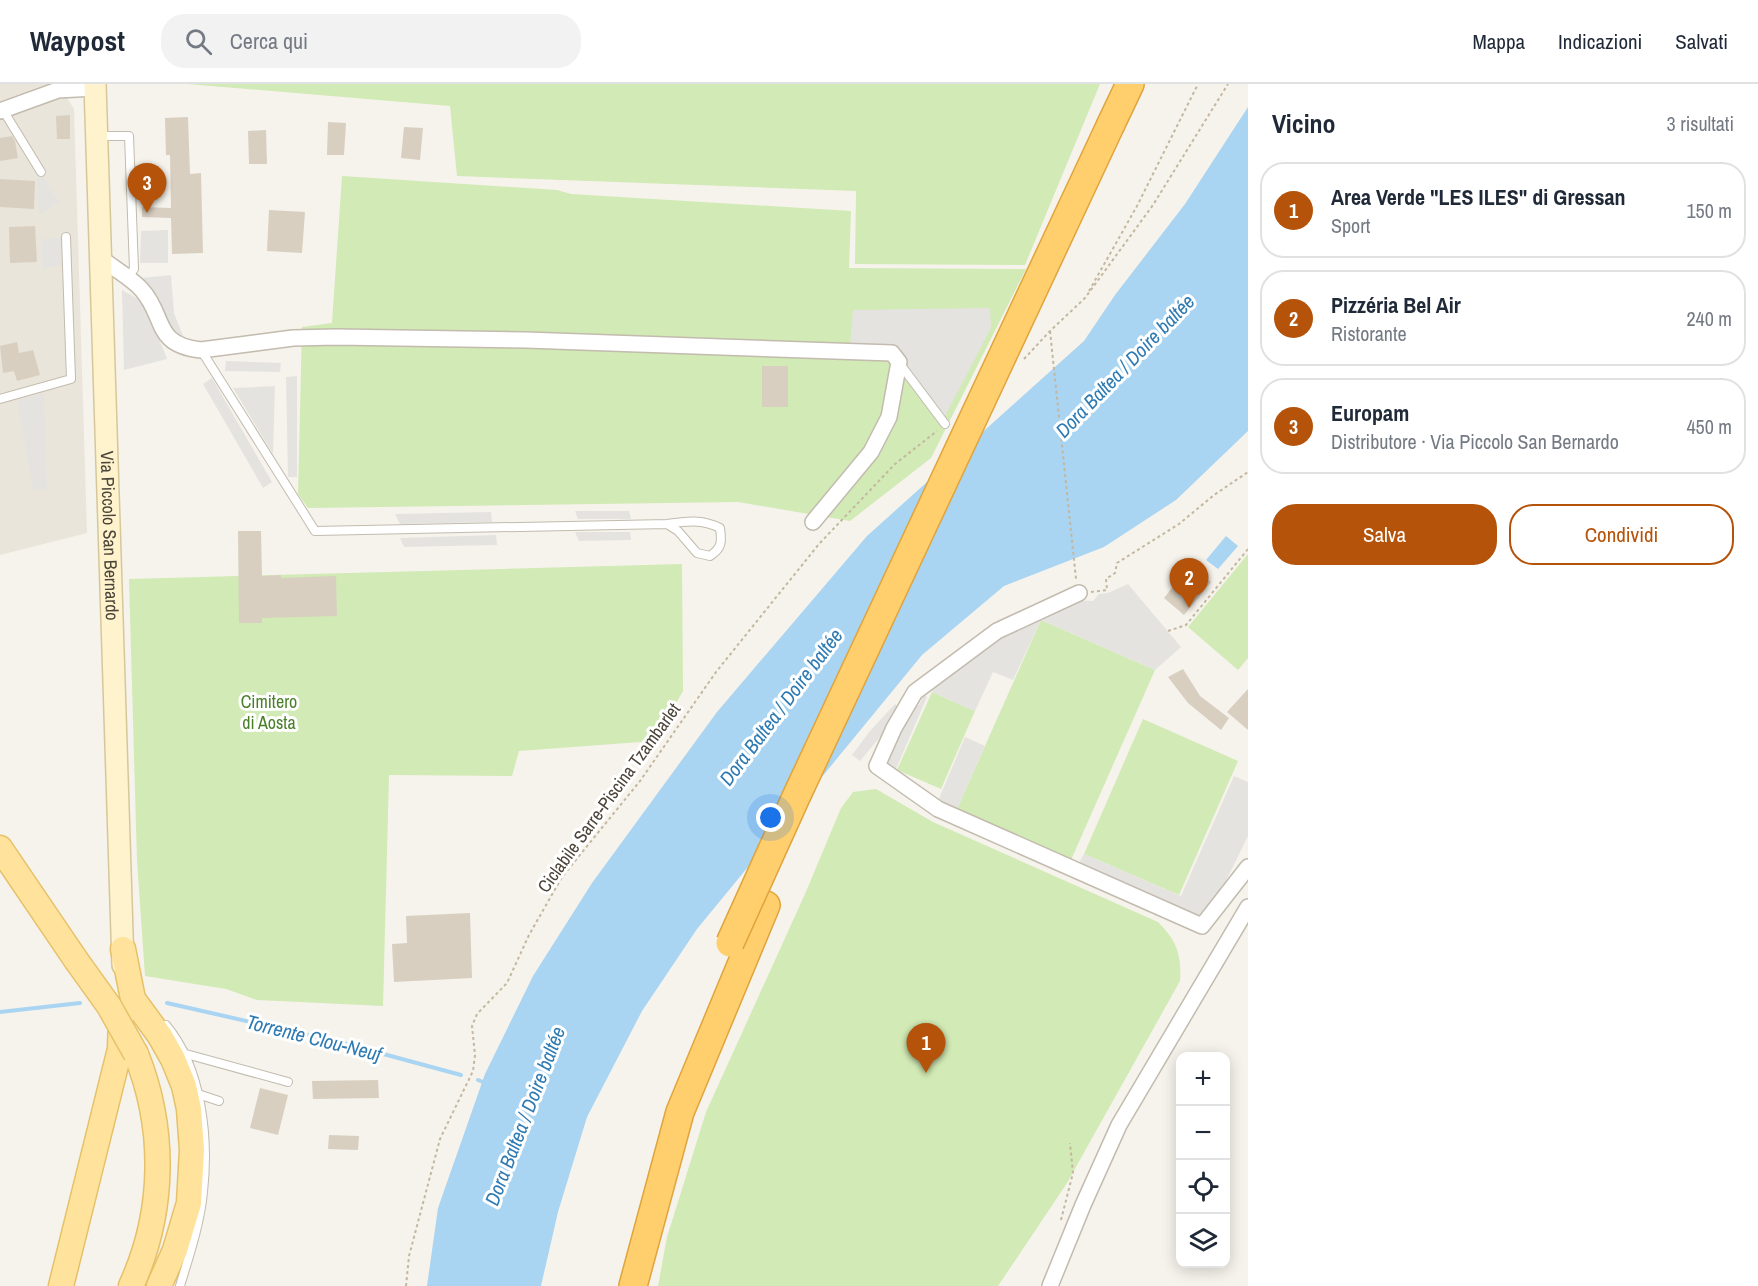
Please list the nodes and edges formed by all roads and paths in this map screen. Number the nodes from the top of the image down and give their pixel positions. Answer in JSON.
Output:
{"nodes":[{"id":1,"x":1130,"y":84,"type":"edge"},
{"id":2,"x":1147,"y":84,"type":"edge"},
{"id":3,"x":1198,"y":84,"type":"edge"},
{"id":4,"x":1228,"y":84,"type":"edge"},
{"id":5,"x":95,"y":86,"type":"edge"},
{"id":6,"x":58,"y":87,"type":"edge"},
{"id":7,"x":1,"y":110,"type":"edge"},
{"id":8,"x":1120,"y":123,"type":"junction"},
{"id":9,"x":97,"y":136,"type":"junction"},
{"id":10,"x":40,"y":172,"type":"dead end"},
{"id":11,"x":66,"y":237,"type":"dead end"},
{"id":12,"x":101,"y":258,"type":"junction"},
{"id":13,"x":127,"y":279,"type":"junction"},
{"id":14,"x":1085,"y":298,"type":"junction"},
{"id":15,"x":201,"y":350,"type":"junction"},
{"id":16,"x":899,"y":362,"type":"junction"},
{"id":17,"x":0,"y":399,"type":"edge"},
{"id":18,"x":945,"y":424,"type":"joint"},
{"id":19,"x":1248,"y":472,"type":"edge"},
{"id":20,"x":813,"y":522,"type":"dead end"},
{"id":21,"x":668,"y":524,"type":"junction"},
{"id":22,"x":1248,"y":549,"type":"edge"},
{"id":23,"x":1077,"y":589,"type":"junction"},
{"id":24,"x":1168,"y":631,"type":"dead end"},
{"id":25,"x":0,"y":848,"type":"edge"},
{"id":26,"x":1248,"y":867,"type":"edge"},
{"id":27,"x":1248,"y":907,"type":"edge"},
{"id":28,"x":123,"y":949,"type":"joint"},
{"id":29,"x":139,"y":1004,"type":"junction"},
{"id":30,"x":186,"y":1054,"type":"junction"},
{"id":31,"x":288,"y":1082,"type":"dead end"},
{"id":32,"x":198,"y":1094,"type":"junction"},
{"id":33,"x":219,"y":1101,"type":"dead end"},
{"id":34,"x":1070,"y":1143,"type":"dead end"},
{"id":35,"x":1059,"y":1225,"type":"dead end"},
{"id":36,"x":170,"y":1284,"type":"edge"},
{"id":37,"x":61,"y":1286,"type":"edge"},
{"id":38,"x":130,"y":1286,"type":"edge"},
{"id":39,"x":406,"y":1286,"type":"edge"},
{"id":40,"x":615,"y":1286,"type":"edge"},
{"id":41,"x":633,"y":1286,"type":"edge"},
{"id":42,"x":1050,"y":1286,"type":"edge"}],
"edges":[{"from":1,"to":8,"type":"highway"},
{"from":2,"to":8,"type":"highway"},
{"from":3,"to":14,"type":"path"},
{"from":4,"to":14,"type":"path"},
{"from":5,"to":6,"type":"street"},
{"from":5,"to":9,"type":"street","name":"Via Piccolo San Bernardo"},
{"from":6,"to":7,"type":"street"},
{"from":7,"to":10,"type":"lane"},
{"from":8,"to":40,"type":"highway","bridge":true},
{"from":8,"to":41,"type":"highway"},
{"from":9,"to":12,"type":"street","name":"Via Piccolo San Bernardo"},
{"from":9,"to":13,"type":"lane"},
{"from":11,"to":17,"type":"lane"},
{"from":12,"to":13,"type":"street"},
{"from":12,"to":28,"type":"street","name":"Via Piccolo San Bernardo"},
{"from":13,"to":15,"type":"street"},
{"from":14,"to":23,"type":"path"},
{"from":15,"to":16,"type":"street"},
{"from":15,"to":21,"type":"lane"},
{"from":16,"to":18,"type":"lane"},
{"from":16,"to":20,"type":"street"},
{"from":18,"to":39,"type":"path","name":"Ciclabile Sarre-Piscina Tzambarlet"},
{"from":19,"to":23,"type":"path"},
{"from":21,"to":21,"type":"lane"},
{"from":22,"to":24,"type":"path"},
{"from":23,"to":26,"type":"street"},
{"from":25,"to":38,"type":"main road","bridge":true},
{"from":27,"to":42,"type":"street"},
{"from":28,"to":29,"type":"main road"},
{"from":29,"to":30,"type":"lane"},
{"from":29,"to":36,"type":"main road"},
{"from":29,"to":37,"type":"main road"},
{"from":30,"to":31,"type":"lane"},
{"from":30,"to":32,"type":"lane"},
{"from":32,"to":33,"type":"lane"},
{"from":32,"to":36,"type":"lane"},
{"from":34,"to":35,"type":"path"}]}
